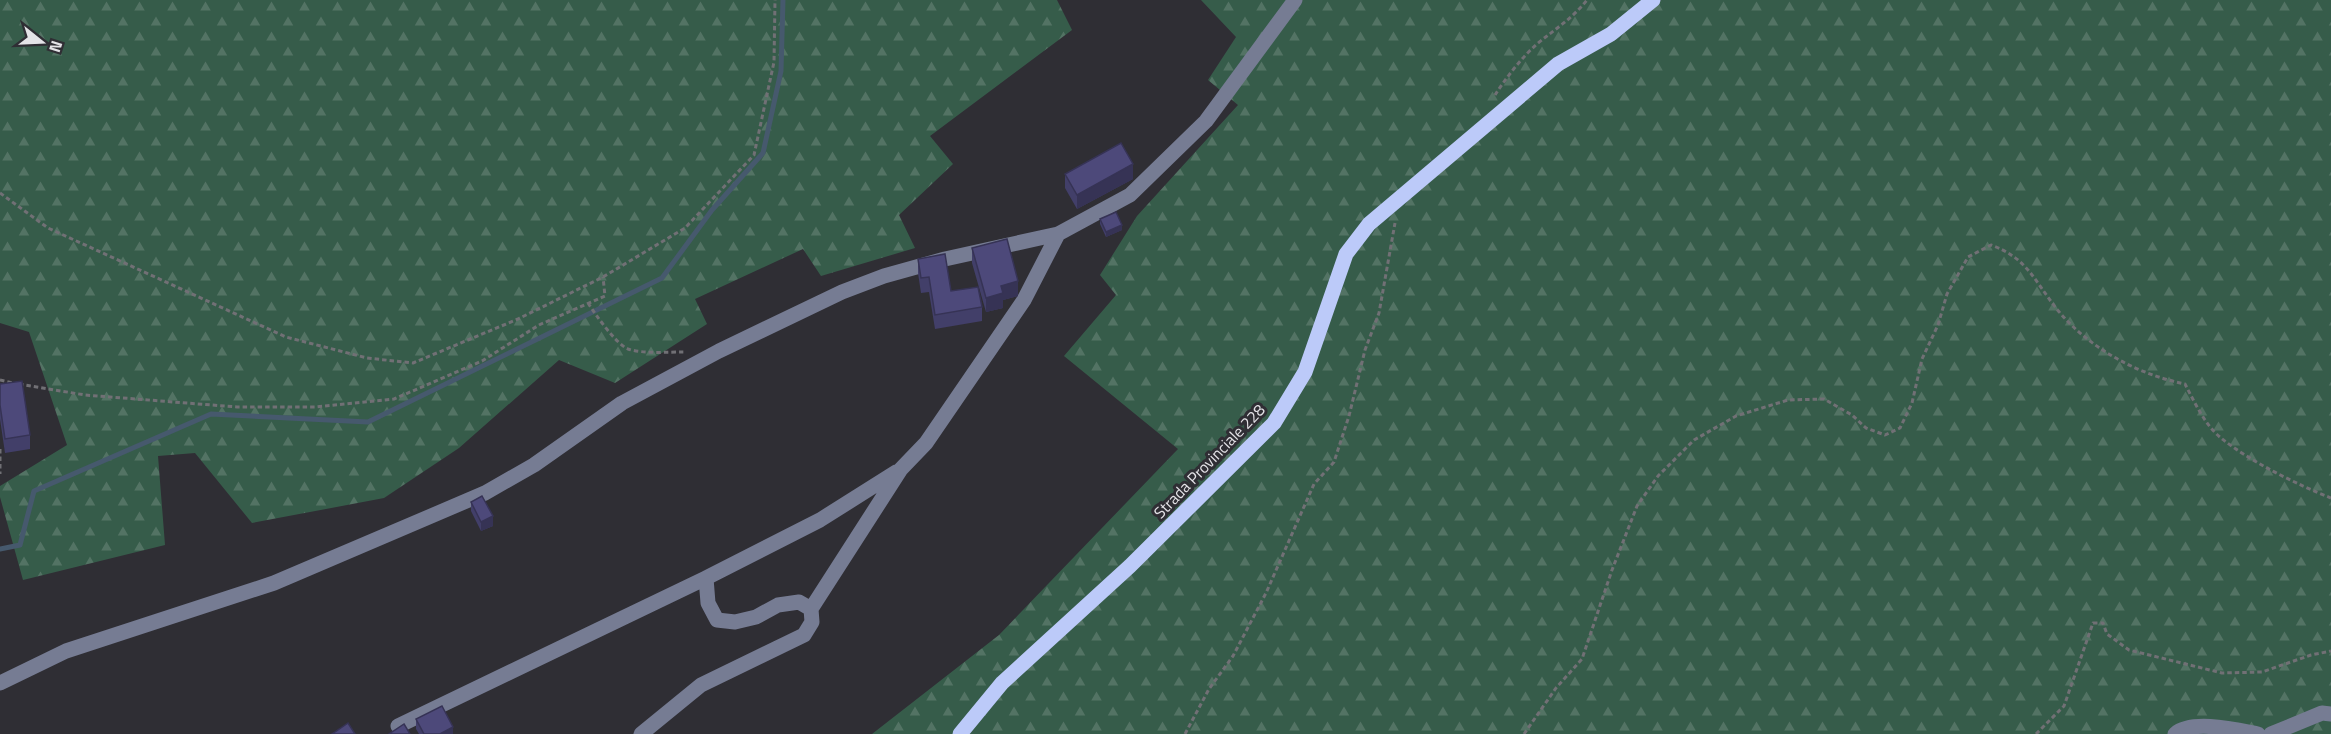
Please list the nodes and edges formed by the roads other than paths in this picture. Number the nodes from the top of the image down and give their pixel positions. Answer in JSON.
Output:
{"nodes":[{"id":1,"x":1295,"y":0,"type":"edge"},
{"id":2,"x":1653,"y":0,"type":"edge"},
{"id":3,"x":1058,"y":234,"type":"junction"},
{"id":4,"x":901,"y":469,"type":"junction"},
{"id":5,"x":706,"y":578,"type":"junction"},
{"id":6,"x":811,"y":609,"type":"junction"},
{"id":7,"x":0,"y":682,"type":"edge"},
{"id":8,"x":2331,"y":714,"type":"edge"},
{"id":9,"x":398,"y":726,"type":"edge"},
{"id":10,"x":640,"y":734,"type":"edge"},
{"id":11,"x":960,"y":734,"type":"edge"},
{"id":12,"x":2175,"y":734,"type":"edge"},
{"id":13,"x":2258,"y":734,"type":"edge"},
{"id":14,"x":2271,"y":734,"type":"edge"}],
"edges":[{"from":1,"to":3,"type":"street"},
{"from":2,"to":11,"type":"main road","name":"Strada Provinciale 228"},
{"from":3,"to":4,"type":"street"},
{"from":3,"to":7,"type":"street"},
{"from":4,"to":5,"type":"street"},
{"from":4,"to":6,"type":"street"},
{"from":5,"to":6,"type":"street"},
{"from":5,"to":9,"type":"street"},
{"from":6,"to":10,"type":"street"},
{"from":8,"to":14,"type":"street"},
{"from":12,"to":13,"type":"street"}]}
